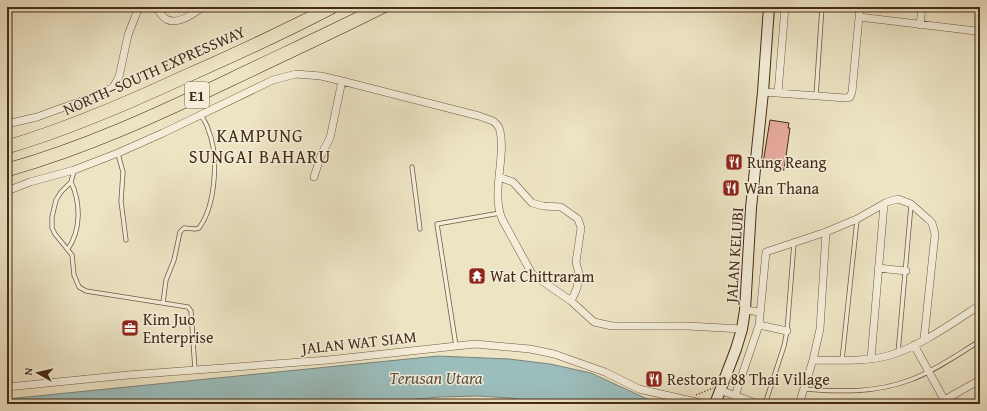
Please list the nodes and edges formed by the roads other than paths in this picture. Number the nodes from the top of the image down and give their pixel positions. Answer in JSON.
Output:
{"nodes":[{"id":1,"x":139,"y":7,"type":"edge"},
{"id":2,"x":156,"y":7,"type":"edge"},
{"id":3,"x":204,"y":7,"type":"edge"},
{"id":4,"x":332,"y":7,"type":"edge"},
{"id":5,"x":382,"y":7,"type":"edge"},
{"id":6,"x":769,"y":7,"type":"edge"},
{"id":7,"x":786,"y":7,"type":"edge"},
{"id":8,"x":822,"y":7,"type":"edge"},
{"id":9,"x":860,"y":7,"type":"edge"},
{"id":10,"x":922,"y":7,"type":"edge"},
{"id":11,"x":859,"y":18,"type":"junction"},
{"id":12,"x":920,"y":25,"type":"junction"},
{"id":13,"x":980,"y":28,"type":"edge"},
{"id":14,"x":342,"y":81,"type":"junction"},
{"id":15,"x":763,"y":92,"type":"junction"},
{"id":16,"x":778,"y":93,"type":"junction"},
{"id":17,"x":816,"y":96,"type":"junction"},
{"id":18,"x":200,"y":114,"type":"junction"},
{"id":19,"x":7,"y":124,"type":"edge"},
{"id":20,"x":7,"y":147,"type":"edge"},
{"id":21,"x":118,"y":152,"type":"junction"},
{"id":22,"x":412,"y":167,"type":"dead end"},
{"id":23,"x":7,"y":170,"type":"edge"},
{"id":24,"x":74,"y":170,"type":"junction"},
{"id":25,"x":314,"y":177,"type":"dead end"},
{"id":26,"x":499,"y":177,"type":"junction"},
{"id":27,"x":72,"y":182,"type":"junction"},
{"id":28,"x":7,"y":191,"type":"edge"},
{"id":29,"x":884,"y":204,"type":"junction"},
{"id":30,"x":911,"y":204,"type":"junction"},
{"id":31,"x":500,"y":213,"type":"junction"},
{"id":32,"x":857,"y":218,"type":"junction"},
{"id":33,"x":420,"y":229,"type":"dead end"},
{"id":34,"x":826,"y":232,"type":"junction"},
{"id":35,"x":126,"y":240,"type":"dead end"},
{"id":36,"x":794,"y":243,"type":"junction"},
{"id":37,"x":68,"y":249,"type":"junction"},
{"id":38,"x":878,"y":268,"type":"junction"},
{"id":39,"x":906,"y":271,"type":"junction"},
{"id":40,"x":571,"y":301,"type":"junction"},
{"id":41,"x":163,"y":303,"type":"junction"},
{"id":42,"x":980,"y":305,"type":"edge"},
{"id":43,"x":745,"y":310,"type":"junction"},
{"id":44,"x":760,"y":312,"type":"junction"},
{"id":45,"x":759,"y":326,"type":"junction"},
{"id":46,"x":742,"y":329,"type":"junction"},
{"id":47,"x":787,"y":331,"type":"junction"},
{"id":48,"x":924,"y":339,"type":"junction"},
{"id":49,"x":980,"y":341,"type":"edge"},
{"id":50,"x":914,"y":345,"type":"junction"},
{"id":51,"x":456,"y":346,"type":"junction"},
{"id":52,"x":898,"y":353,"type":"junction"},
{"id":53,"x":871,"y":359,"type":"junction"},
{"id":54,"x":813,"y":360,"type":"junction"},
{"id":55,"x":842,"y":360,"type":"junction"},
{"id":56,"x":195,"y":370,"type":"junction"},
{"id":57,"x":930,"y":371,"type":"junction"},
{"id":58,"x":980,"y":380,"type":"edge"},
{"id":59,"x":7,"y":387,"type":"edge"},
{"id":60,"x":804,"y":389,"type":"junction"},
{"id":61,"x":720,"y":390,"type":"junction"},
{"id":62,"x":735,"y":396,"type":"junction"},
{"id":63,"x":944,"y":401,"type":"junction"},
{"id":64,"x":705,"y":404,"type":"edge"},
{"id":65,"x":715,"y":404,"type":"edge"},
{"id":66,"x":758,"y":404,"type":"edge"},
{"id":67,"x":765,"y":404,"type":"edge"},
{"id":68,"x":799,"y":404,"type":"edge"},
{"id":69,"x":937,"y":404,"type":"edge"}],
"edges":[{"from":1,"to":19,"type":"street"},
{"from":2,"to":3,"type":"street"},
{"from":4,"to":20,"type":"highway","name":"NORTH–SOUTH EXPRESSWAY","number":"E1"},
{"from":5,"to":23,"type":"highway","number":"E1"},
{"from":6,"to":15,"type":"main road","name":"JALAN KELUBI"},
{"from":7,"to":16,"type":"street"},
{"from":8,"to":17,"type":"lane"},
{"from":9,"to":11,"type":"street"},
{"from":10,"to":12,"type":"street"},
{"from":11,"to":12,"type":"street"},
{"from":11,"to":17,"type":"street"},
{"from":12,"to":13,"type":"street"},
{"from":14,"to":18,"type":"street"},
{"from":14,"to":25,"type":"street"},
{"from":14,"to":26,"type":"street"},
{"from":15,"to":16,"type":"street"},
{"from":15,"to":43,"type":"main road","name":"JALAN KELUBI"},
{"from":16,"to":17,"type":"street"},
{"from":18,"to":21,"type":"street"},
{"from":18,"to":41,"type":"lane"},
{"from":21,"to":24,"type":"street"},
{"from":21,"to":35,"type":"lane"},
{"from":22,"to":33,"type":"lane"},
{"from":24,"to":27,"type":"lane"},
{"from":24,"to":28,"type":"street"},
{"from":26,"to":31,"type":"street"},
{"from":26,"to":40,"type":"street"},
{"from":27,"to":37,"type":"lane"},
{"from":27,"to":37,"type":"lane"},
{"from":29,"to":30,"type":"street"},
{"from":29,"to":32,"type":"street"},
{"from":29,"to":38,"type":"street"},
{"from":30,"to":39,"type":"lane"},
{"from":30,"to":48,"type":"street"},
{"from":31,"to":40,"type":"street"},
{"from":31,"to":51,"type":"lane"},
{"from":32,"to":34,"type":"street"},
{"from":32,"to":55,"type":"lane"},
{"from":34,"to":36,"type":"street"},
{"from":34,"to":54,"type":"street"},
{"from":36,"to":44,"type":"street"},
{"from":36,"to":47,"type":"lane"},
{"from":37,"to":41,"type":"lane"},
{"from":38,"to":39,"type":"street"},
{"from":38,"to":53,"type":"street"},
{"from":39,"to":52,"type":"lane"},
{"from":40,"to":46,"type":"street"},
{"from":41,"to":56,"type":"lane"},
{"from":42,"to":48,"type":"street"},
{"from":43,"to":44,"type":"street"},
{"from":43,"to":46,"type":"main road","name":"JALAN KELUBI"},
{"from":44,"to":45,"type":"street"},
{"from":45,"to":47,"type":"street"},
{"from":45,"to":62,"type":"street"},
{"from":46,"to":61,"type":"main road","name":"JALAN KELUBI"},
{"from":47,"to":67,"type":"lane"},
{"from":48,"to":50,"type":"street"},
{"from":49,"to":57,"type":"lane"},
{"from":50,"to":52,"type":"street"},
{"from":50,"to":57,"type":"street"},
{"from":51,"to":56,"type":"street","name":"JALAN WAT SIAM"},
{"from":51,"to":64,"type":"street","name":"JALAN WAT SIAM"},
{"from":52,"to":53,"type":"street"},
{"from":53,"to":55,"type":"street"},
{"from":54,"to":55,"type":"street"},
{"from":54,"to":60,"type":"street"},
{"from":56,"to":59,"type":"street","name":"JALAN WAT SIAM"},
{"from":57,"to":60,"type":"lane"},
{"from":57,"to":63,"type":"street"},
{"from":58,"to":63,"type":"street"},
{"from":60,"to":68,"type":"street"},
{"from":61,"to":62,"type":"street"},
{"from":61,"to":65,"type":"main road","name":"JALAN KELUBI"},
{"from":62,"to":66,"type":"street"},
{"from":63,"to":69,"type":"street"}]}
